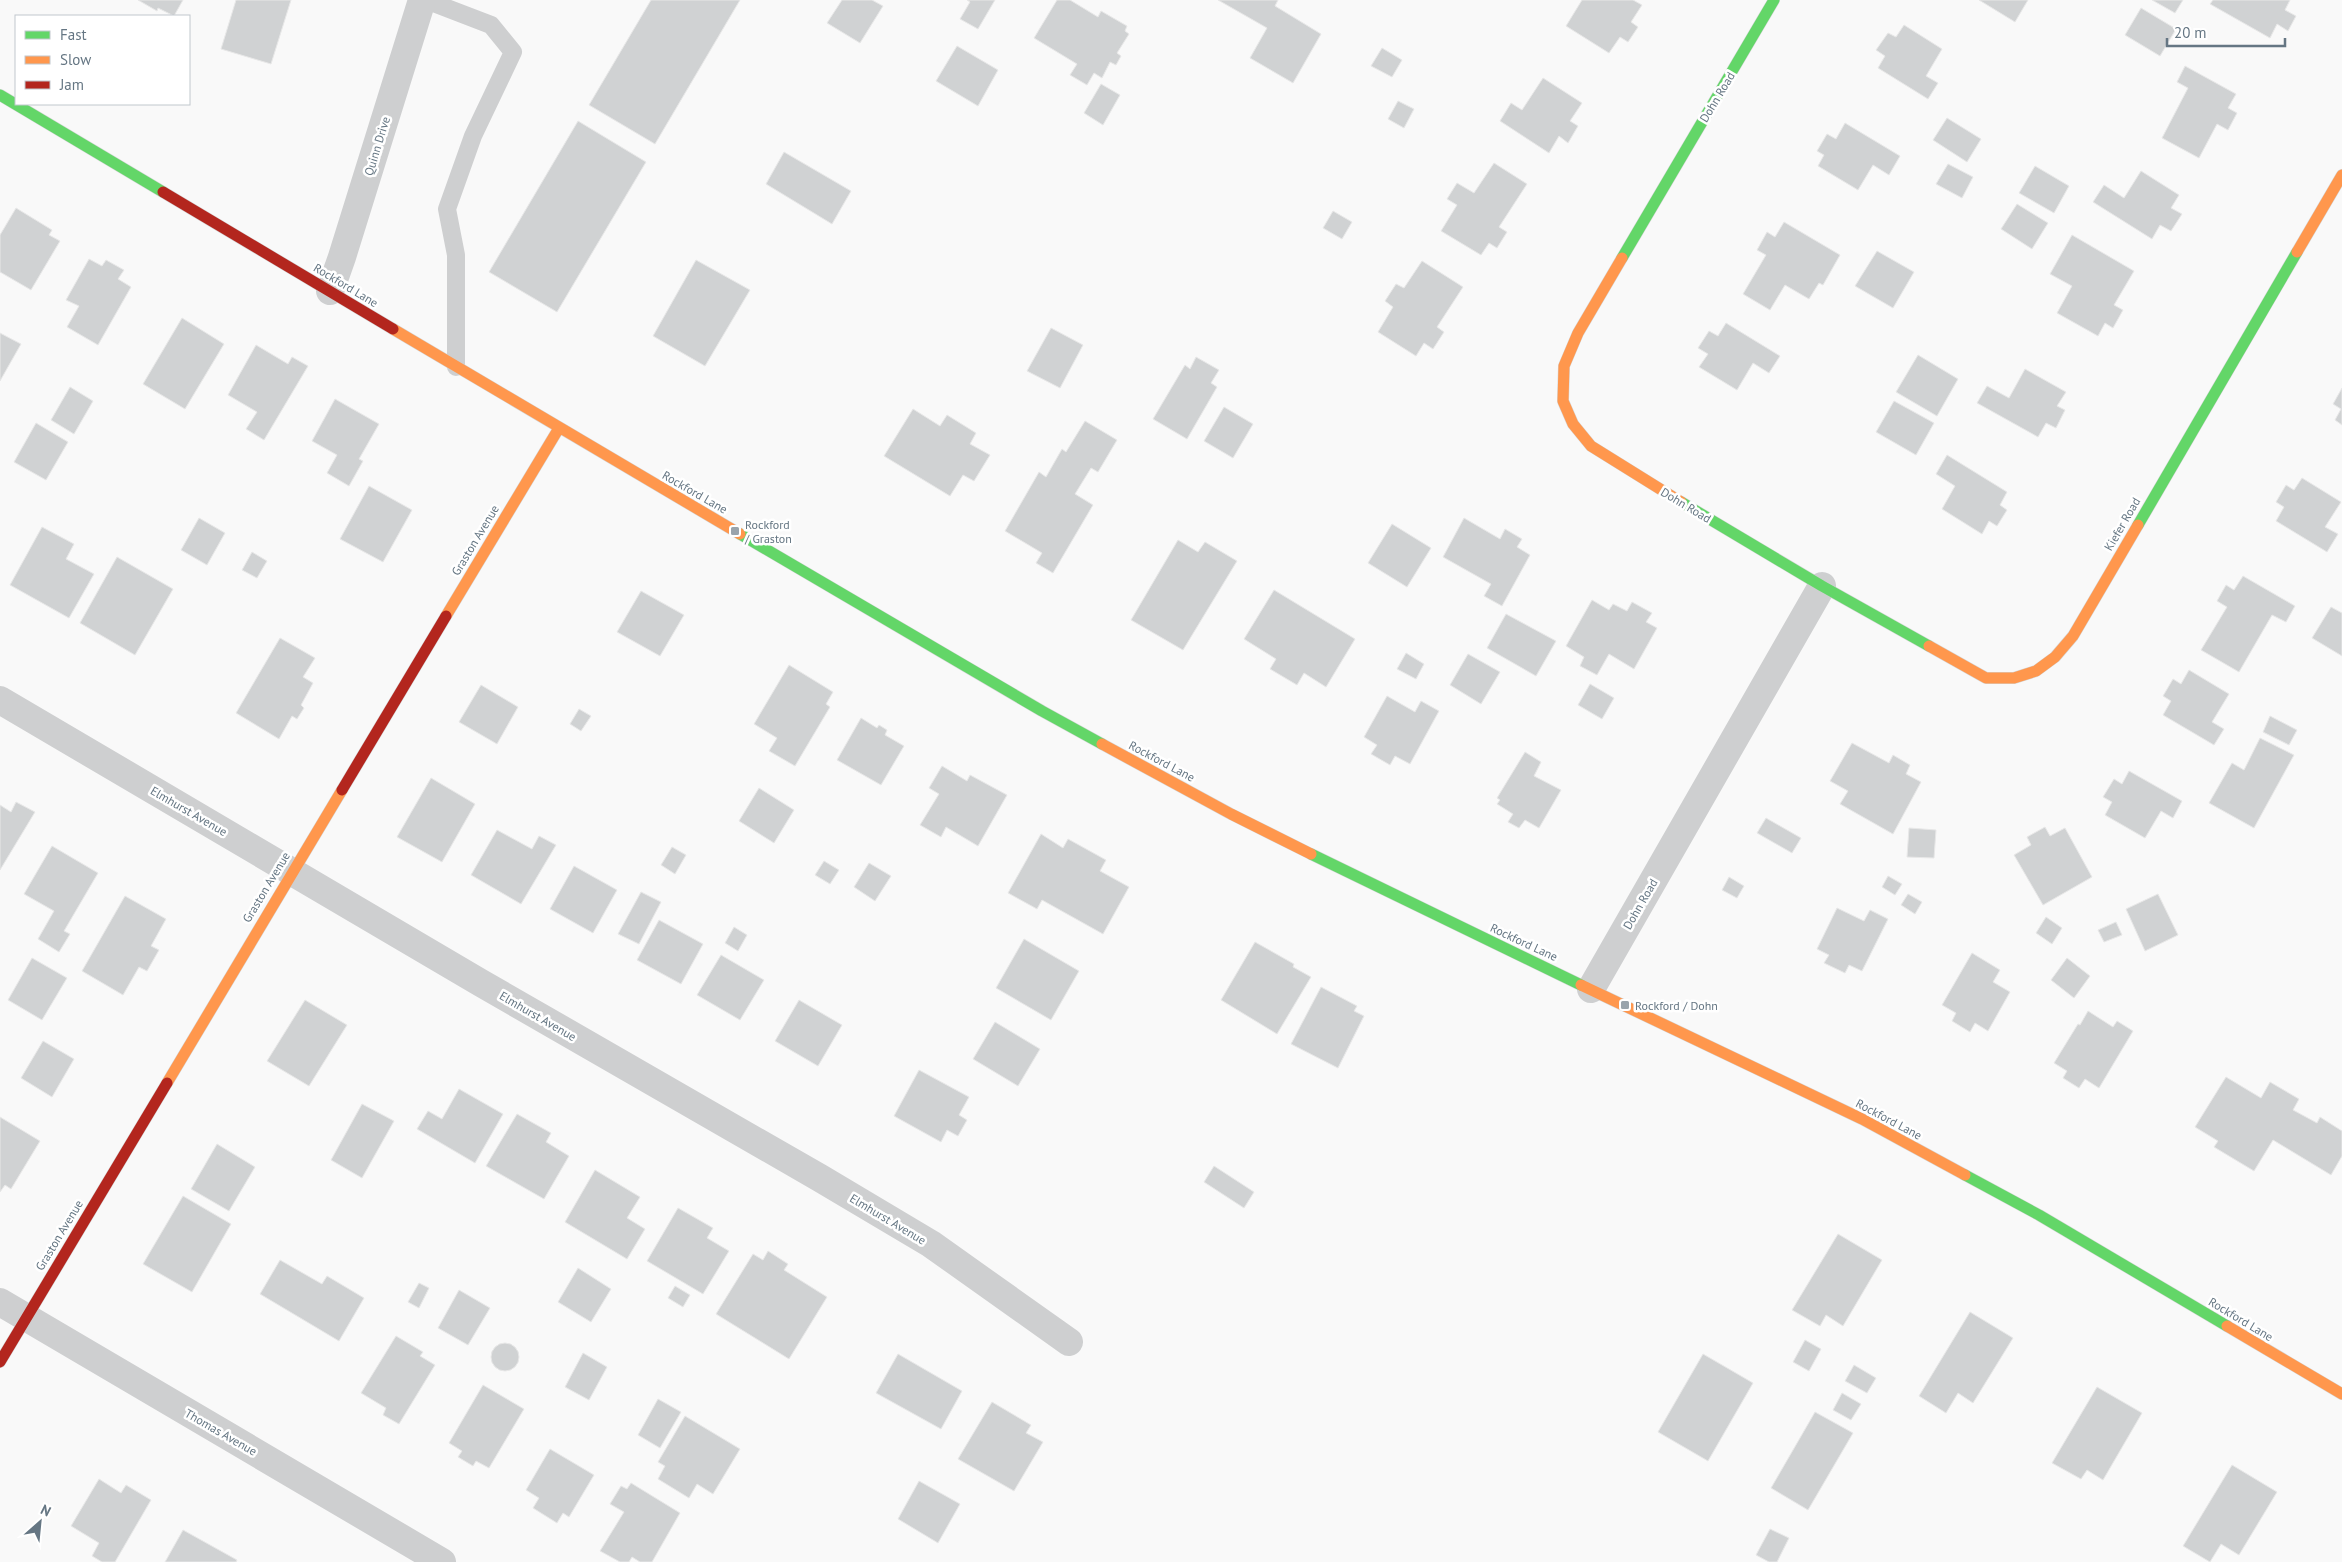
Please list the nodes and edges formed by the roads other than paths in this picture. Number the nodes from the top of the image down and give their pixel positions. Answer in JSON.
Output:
{"nodes":[{"id":1,"x":422,"y":0,"type":"edge"},
{"id":2,"x":426,"y":0,"type":"edge"},
{"id":3,"x":1774,"y":0,"type":"edge"},
{"id":4,"x":0,"y":95,"type":"edge"},
{"id":5,"x":15,"y":104,"type":"edge"},
{"id":6,"x":17,"y":105,"type":"edge"},
{"id":7,"x":2342,"y":175,"type":"edge"},
{"id":8,"x":330,"y":291,"type":"junction"},
{"id":9,"x":456,"y":367,"type":"junction"},
{"id":10,"x":559,"y":428,"type":"junction"},
{"id":11,"x":1822,"y":586,"type":"junction"},
{"id":12,"x":0,"y":700,"type":"edge"},
{"id":13,"x":292,"y":871,"type":"junction"},
{"id":14,"x":1591,"y":989,"type":"junction"},
{"id":15,"x":0,"y":1302,"type":"edge"},
{"id":16,"x":26,"y":1318,"type":"junction"},
{"id":17,"x":1069,"y":1342,"type":"dead end"},
{"id":18,"x":0,"y":1362,"type":"edge"},
{"id":19,"x":2342,"y":1394,"type":"edge"},
{"id":20,"x":442,"y":1562,"type":"edge"}],
"edges":[{"from":1,"to":8,"type":"street","name":"Quinn Drive"},
{"from":2,"to":9,"type":"lane"},
{"from":3,"to":11,"type":"street","name":"Dohn Road"},
{"from":4,"to":5,"type":"street","name":"Rockford Lane"},
{"from":6,"to":8,"type":"street","name":"Rockford Lane"},
{"from":7,"to":11,"type":"street","name":"Kiefer Road"},
{"from":8,"to":9,"type":"street","name":"Rockford Lane"},
{"from":9,"to":10,"type":"street","name":"Rockford Lane"},
{"from":10,"to":13,"type":"street","name":"Graston Avenue"},
{"from":10,"to":14,"type":"street","name":"Rockford Lane"},
{"from":11,"to":14,"type":"street","name":"Dohn Road"},
{"from":12,"to":13,"type":"street","name":"Elmhurst Avenue"},
{"from":13,"to":16,"type":"street","name":"Graston Avenue"},
{"from":13,"to":17,"type":"street","name":"Elmhurst Avenue"},
{"from":14,"to":19,"type":"street","name":"Rockford Lane"},
{"from":15,"to":16,"type":"street","name":"Thomas Avenue"},
{"from":16,"to":18,"type":"street","name":"Graston Avenue"},
{"from":16,"to":20,"type":"street","name":"Thomas Avenue"}]}
